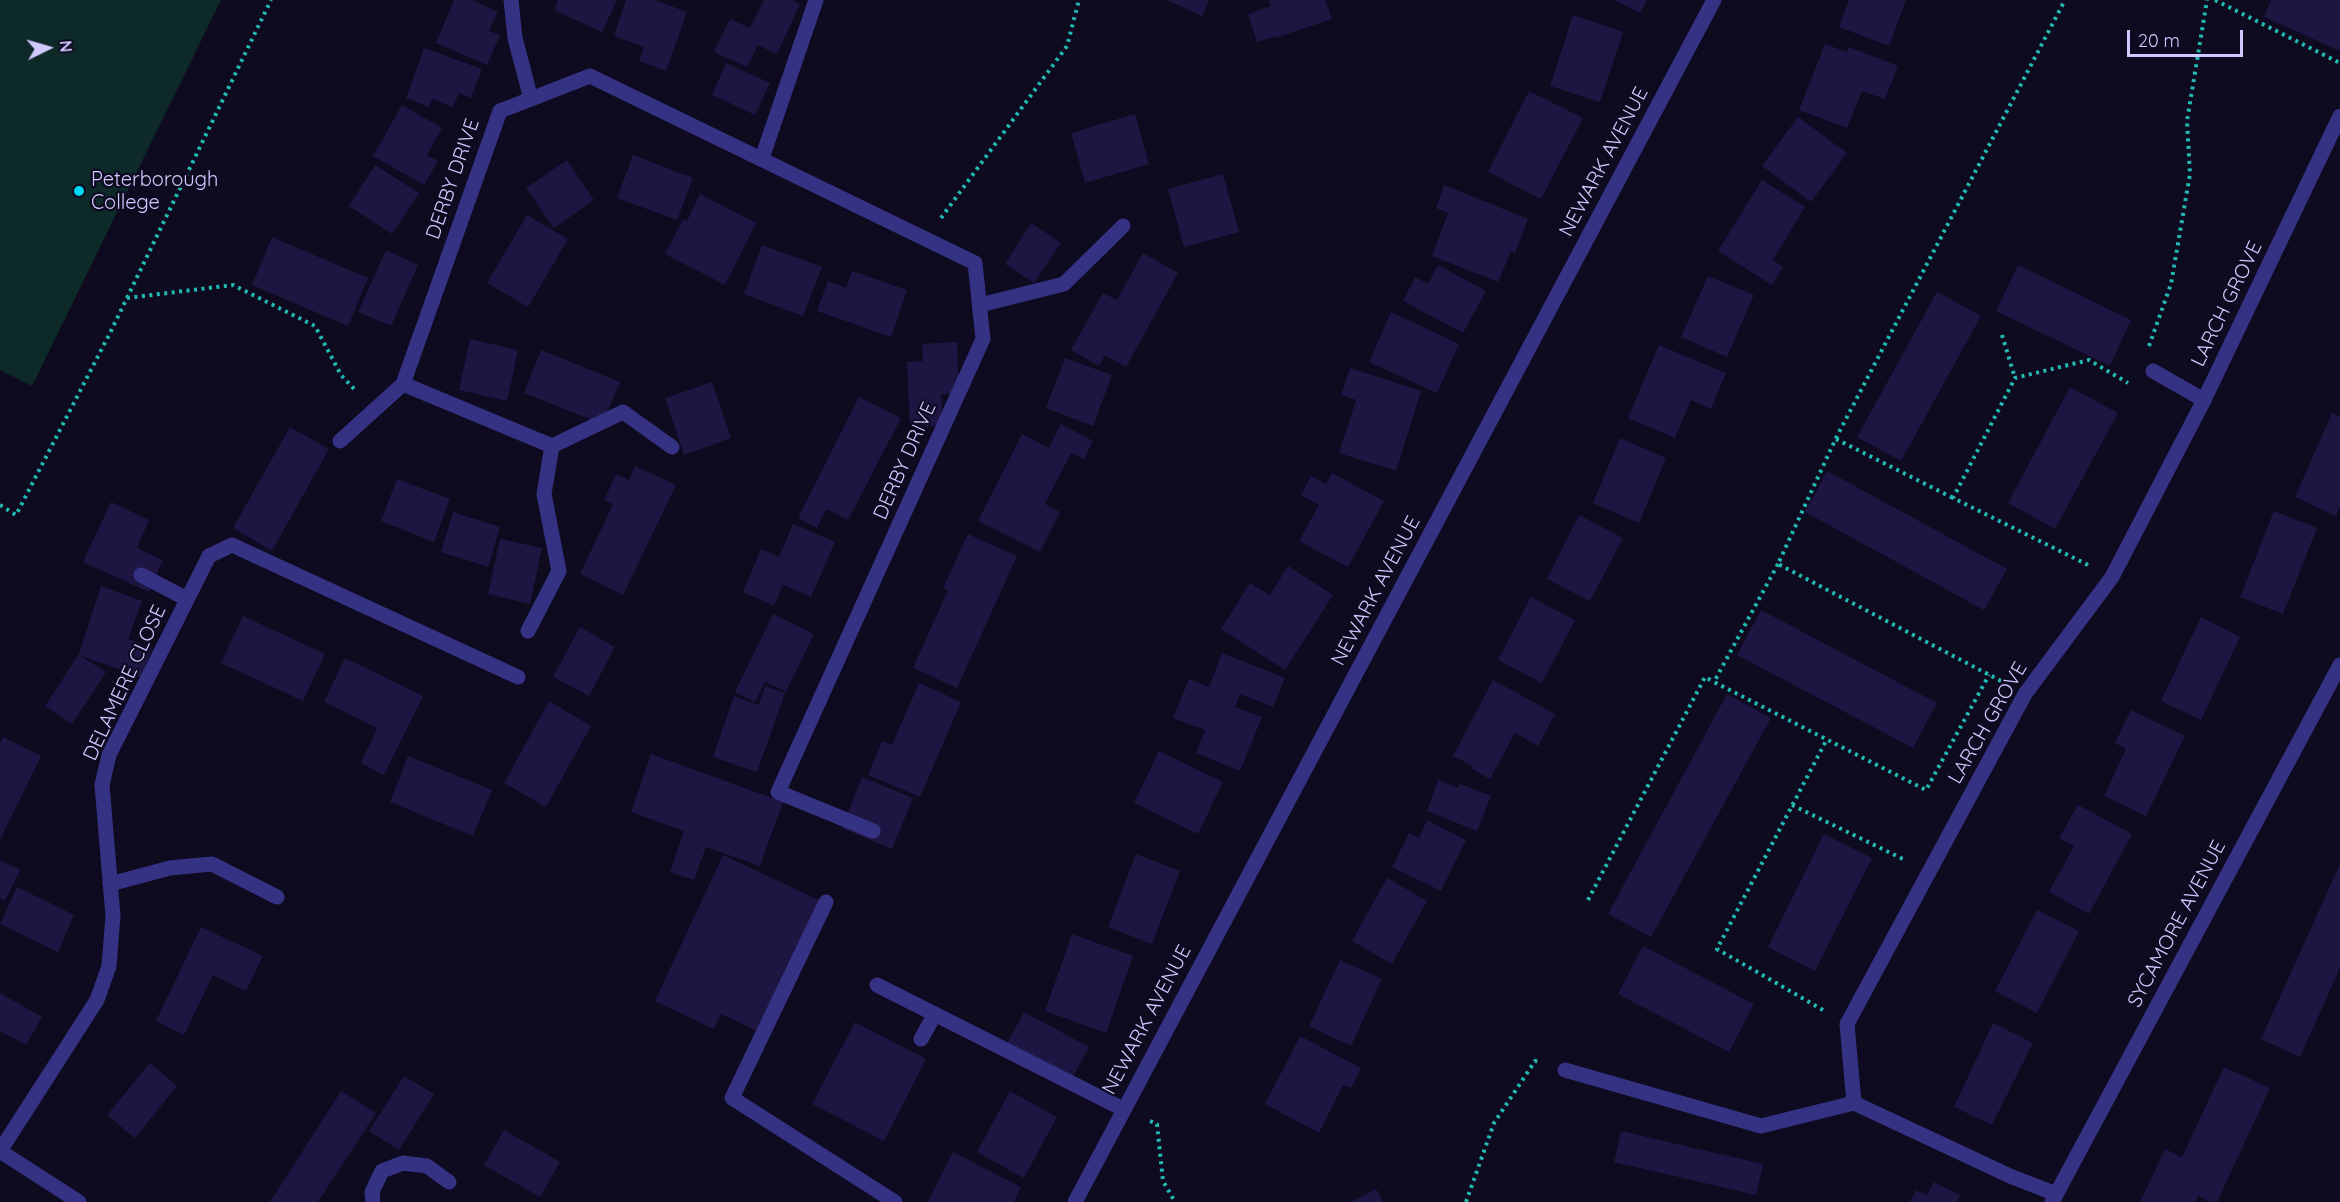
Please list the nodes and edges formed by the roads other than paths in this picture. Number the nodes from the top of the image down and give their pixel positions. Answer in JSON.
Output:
{"nodes":[{"id":1,"x":511,"y":0,"type":"edge"},
{"id":2,"x":816,"y":0,"type":"edge"},
{"id":3,"x":1714,"y":0,"type":"edge"},
{"id":4,"x":531,"y":99,"type":"junction"},
{"id":5,"x":2340,"y":116,"type":"edge"},
{"id":6,"x":762,"y":158,"type":"junction"},
{"id":7,"x":1123,"y":226,"type":"dead end"},
{"id":8,"x":980,"y":305,"type":"junction"},
{"id":9,"x":2153,"y":371,"type":"dead end"},
{"id":10,"x":403,"y":384,"type":"junction"},
{"id":11,"x":2204,"y":400,"type":"junction"},
{"id":12,"x":340,"y":441,"type":"dead end"},
{"id":13,"x":552,"y":446,"type":"junction"},
{"id":14,"x":672,"y":447,"type":"dead end"},
{"id":15,"x":141,"y":575,"type":"dead end"},
{"id":16,"x":188,"y":599,"type":"junction"},
{"id":17,"x":528,"y":631,"type":"dead end"},
{"id":18,"x":2340,"y":665,"type":"edge"},
{"id":19,"x":518,"y":677,"type":"dead end"},
{"id":20,"x":873,"y":831,"type":"dead end"},
{"id":21,"x":110,"y":884,"type":"junction"},
{"id":22,"x":277,"y":897,"type":"dead end"},
{"id":23,"x":825,"y":902,"type":"dead end"},
{"id":24,"x":877,"y":985,"type":"dead end"},
{"id":25,"x":935,"y":1014,"type":"junction"},
{"id":26,"x":921,"y":1039,"type":"dead end"},
{"id":27,"x":1565,"y":1070,"type":"road end"},
{"id":28,"x":1854,"y":1103,"type":"junction"},
{"id":29,"x":1123,"y":1109,"type":"junction"},
{"id":30,"x":0,"y":1151,"type":"edge"},
{"id":31,"x":449,"y":1182,"type":"dead end"},
{"id":32,"x":2054,"y":1198,"type":"edge"},
{"id":33,"x":79,"y":1202,"type":"edge"},
{"id":34,"x":373,"y":1202,"type":"edge"},
{"id":35,"x":895,"y":1202,"type":"edge"},
{"id":36,"x":1075,"y":1202,"type":"edge"}],
"edges":[{"from":1,"to":4,"type":"street"},
{"from":2,"to":6,"type":"street"},
{"from":3,"to":29,"type":"street","name":"NEWARK AVENUE"},
{"from":4,"to":6,"type":"street","name":"DERBY DRIVE"},
{"from":4,"to":10,"type":"street","name":"DERBY DRIVE"},
{"from":5,"to":11,"type":"street","name":"LARCH GROVE"},
{"from":6,"to":8,"type":"street","name":"DERBY DRIVE"},
{"from":7,"to":8,"type":"street"},
{"from":8,"to":20,"type":"street","name":"DERBY DRIVE"},
{"from":9,"to":11,"type":"street"},
{"from":10,"to":12,"type":"street","name":"DERBY DRIVE"},
{"from":10,"to":13,"type":"street"},
{"from":11,"to":28,"type":"street","name":"LARCH GROVE"},
{"from":13,"to":14,"type":"street"},
{"from":13,"to":17,"type":"street"},
{"from":15,"to":16,"type":"street","name":"DELAMERE CLOSE"},
{"from":16,"to":19,"type":"street","name":"DELAMERE CLOSE"},
{"from":16,"to":21,"type":"street","name":"DELAMERE CLOSE"},
{"from":18,"to":32,"type":"street","name":"SYCAMORE AVENUE"},
{"from":21,"to":22,"type":"street"},
{"from":21,"to":30,"type":"street","name":"DELAMERE CLOSE"},
{"from":23,"to":35,"type":"street"},
{"from":24,"to":25,"type":"street"},
{"from":25,"to":26,"type":"street"},
{"from":25,"to":29,"type":"street"},
{"from":27,"to":28,"type":"street"},
{"from":28,"to":32,"type":"street"},
{"from":29,"to":36,"type":"street","name":"NEWARK AVENUE"},
{"from":30,"to":33,"type":"street"},
{"from":31,"to":34,"type":"street"}]}
